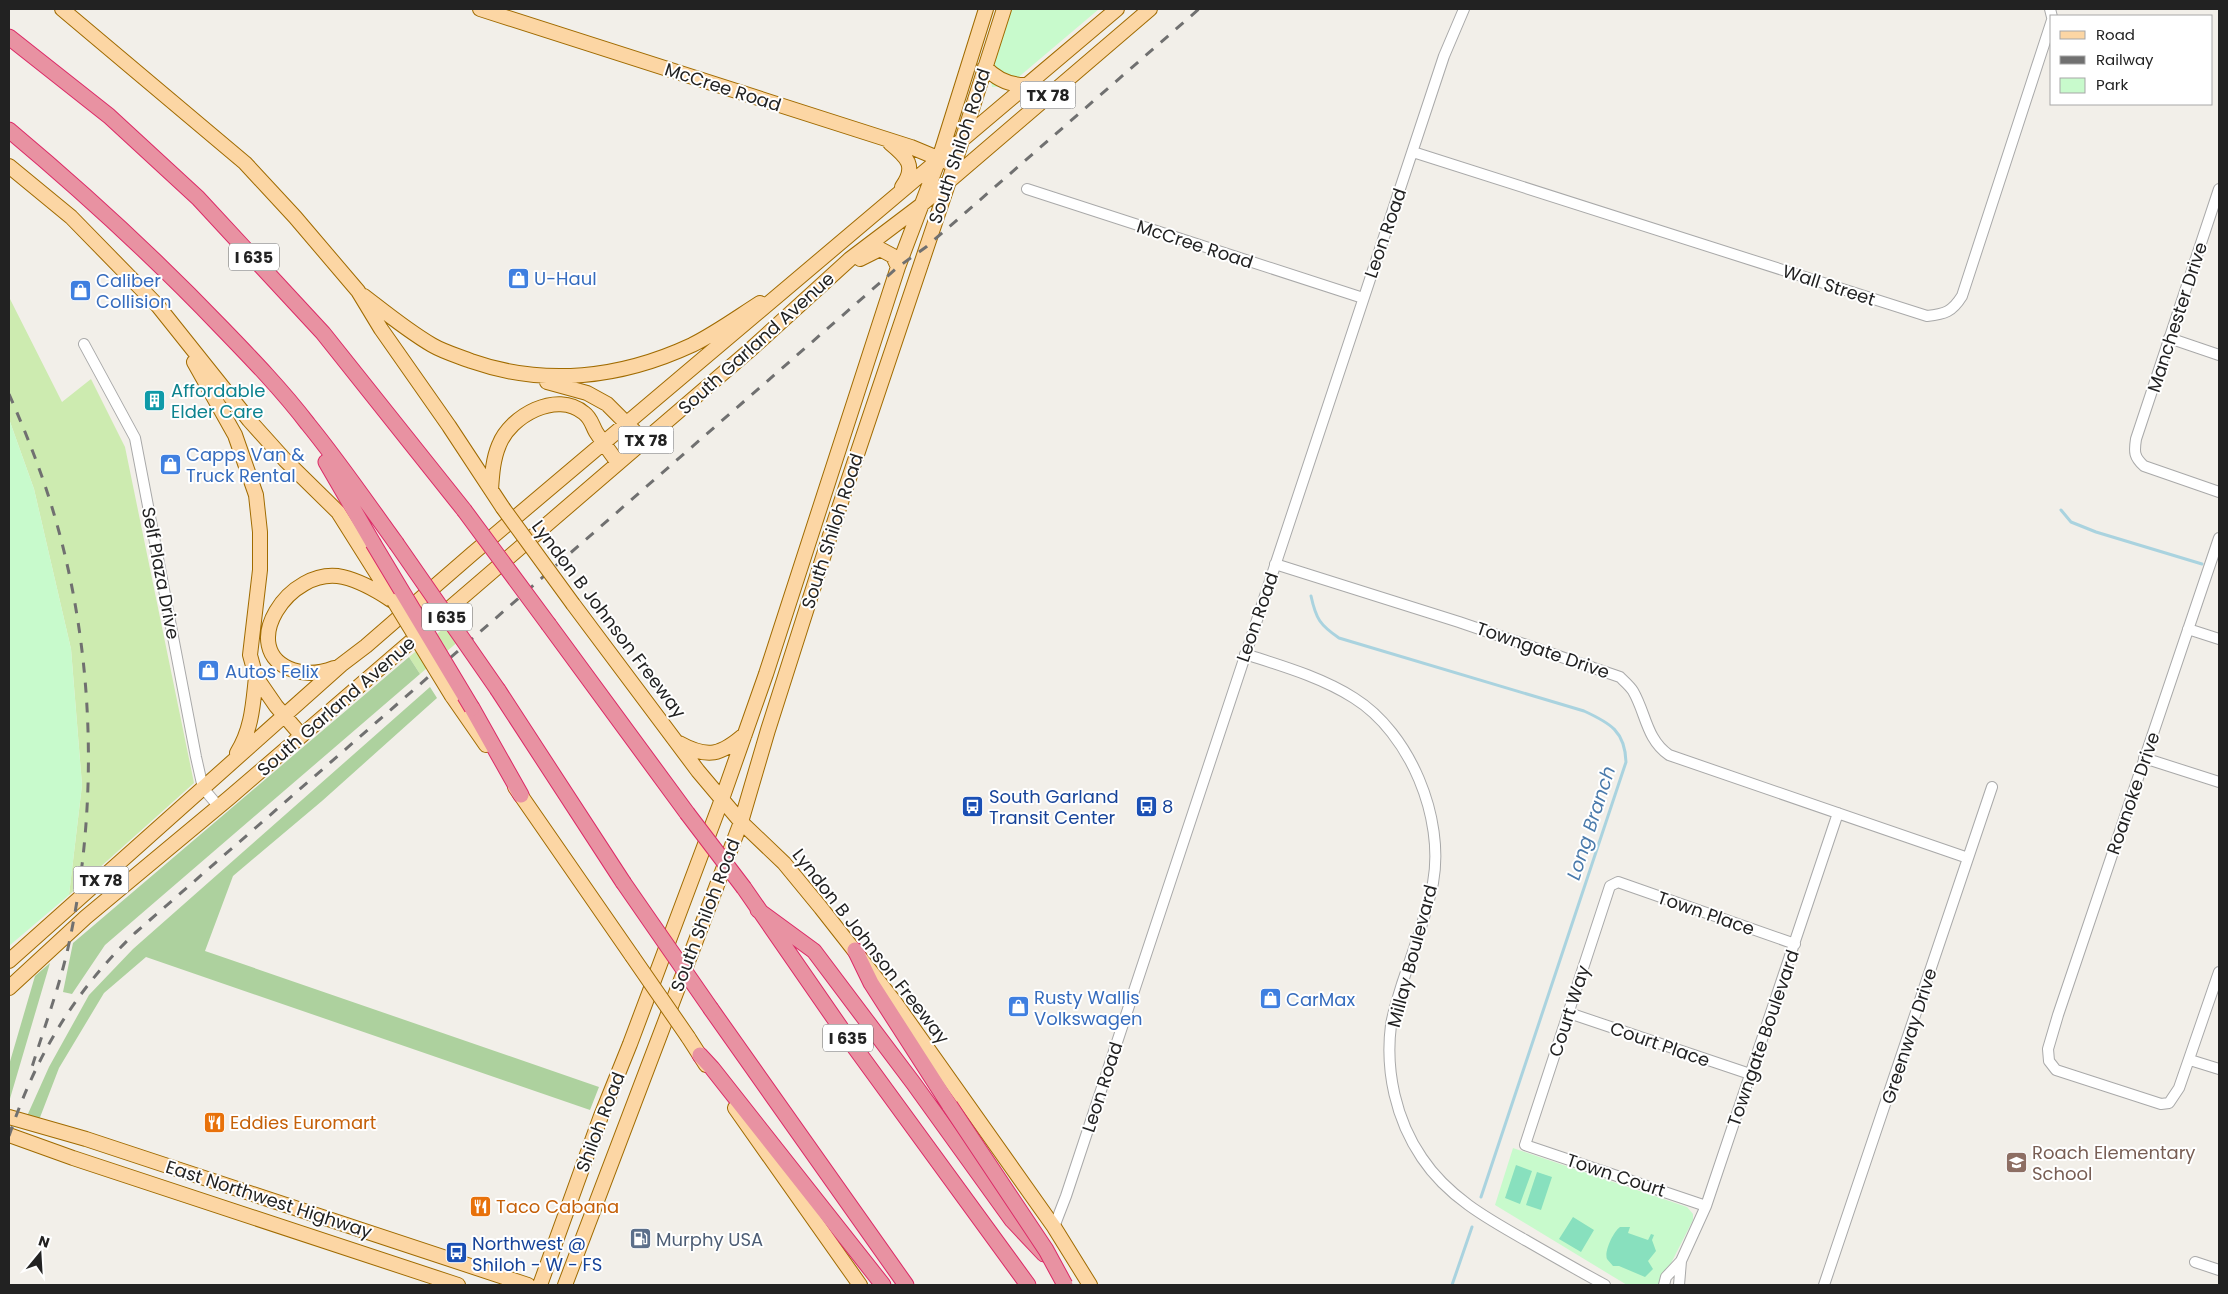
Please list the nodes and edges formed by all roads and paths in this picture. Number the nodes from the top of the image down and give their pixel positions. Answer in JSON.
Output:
{"nodes":[{"id":1,"x":62,"y":9,"type":"edge"},
{"id":2,"x":480,"y":9,"type":"edge"},
{"id":3,"x":986,"y":9,"type":"edge"},
{"id":4,"x":1004,"y":9,"type":"edge"},
{"id":5,"x":1118,"y":9,"type":"edge"},
{"id":6,"x":1150,"y":9,"type":"edge"},
{"id":7,"x":1464,"y":9,"type":"edge"},
{"id":8,"x":2050,"y":25,"type":"edge"},
{"id":9,"x":9,"y":37,"type":"edge"},
{"id":10,"x":985,"y":67,"type":"junction"},
{"id":11,"x":1029,"y":85,"type":"junction"},
{"id":12,"x":9,"y":130,"type":"edge"},
{"id":13,"x":886,"y":139,"type":"junction"},
{"id":14,"x":961,"y":142,"type":"junction"},
{"id":15,"x":1413,"y":152,"type":"junction"},
{"id":16,"x":939,"y":159,"type":"junction"},
{"id":17,"x":9,"y":166,"type":"edge"},
{"id":18,"x":960,"y":166,"type":"junction"},
{"id":19,"x":949,"y":181,"type":"junction"},
{"id":20,"x":2219,"y":188,"type":"edge"},
{"id":21,"x":1027,"y":189,"type":"dead end"},
{"id":22,"x":896,"y":196,"type":"junction"},
{"id":23,"x":920,"y":206,"type":"junction"},
{"id":24,"x":2215,"y":216,"type":"edge"},
{"id":25,"x":850,"y":260,"type":"junction"},
{"id":26,"x":898,"y":267,"type":"junction"},
{"id":27,"x":802,"y":275,"type":"junction"},
{"id":28,"x":358,"y":291,"type":"junction"},
{"id":29,"x":1363,"y":298,"type":"junction"},
{"id":30,"x":158,"y":306,"type":"junction"},
{"id":31,"x":2170,"y":338,"type":"junction"},
{"id":32,"x":84,"y":344,"type":"dead end"},
{"id":33,"x":2219,"y":355,"type":"edge"},
{"id":34,"x":514,"y":373,"type":"junction"},
{"id":35,"x":296,"y":409,"type":"junction"},
{"id":36,"x":627,"y":422,"type":"junction"},
{"id":37,"x":596,"y":431,"type":"junction"},
{"id":38,"x":644,"y":441,"type":"junction"},
{"id":39,"x":605,"y":443,"type":"junction"},
{"id":40,"x":582,"y":461,"type":"junction"},
{"id":41,"x":618,"y":463,"type":"junction"},
{"id":42,"x":491,"y":490,"type":"junction"},
{"id":43,"x":2219,"y":492,"type":"edge"},
{"id":44,"x":821,"y":505,"type":"junction"},
{"id":45,"x":2219,"y":538,"type":"edge"},
{"id":46,"x":824,"y":557,"type":"junction"},
{"id":47,"x":1275,"y":564,"type":"junction"},
{"id":48,"x":394,"y":601,"type":"junction"},
{"id":49,"x":2188,"y":629,"type":"junction"},
{"id":50,"x":2219,"y":639,"type":"edge"},
{"id":51,"x":1244,"y":654,"type":"junction"},
{"id":52,"x":341,"y":665,"type":"junction"},
{"id":53,"x":766,"y":674,"type":"junction"},
{"id":54,"x":256,"y":677,"type":"junction"},
{"id":55,"x":784,"y":680,"type":"junction"},
{"id":56,"x":284,"y":715,"type":"junction"},
{"id":57,"x":745,"y":734,"type":"junction"},
{"id":58,"x":301,"y":735,"type":"junction"},
{"id":59,"x":677,"y":742,"type":"junction"},
{"id":60,"x":2144,"y":758,"type":"junction"},
{"id":61,"x":229,"y":765,"type":"junction"},
{"id":62,"x":2219,"y":782,"type":"edge"},
{"id":63,"x":1992,"y":787,"type":"dead end"},
{"id":64,"x":203,"y":788,"type":"junction"},
{"id":65,"x":521,"y":795,"type":"junction"},
{"id":66,"x":722,"y":799,"type":"junction"},
{"id":67,"x":224,"y":802,"type":"junction"},
{"id":68,"x":1838,"y":812,"type":"junction"},
{"id":69,"x":741,"y":822,"type":"junction"},
{"id":70,"x":1968,"y":858,"type":"junction"},
{"id":71,"x":1618,"y":882,"type":"joint"},
{"id":72,"x":758,"y":910,"type":"junction"},
{"id":73,"x":1795,"y":944,"type":"junction"},
{"id":74,"x":855,"y":950,"type":"junction"},
{"id":75,"x":9,"y":961,"type":"edge"},
{"id":76,"x":2219,"y":972,"type":"edge"},
{"id":77,"x":9,"y":988,"type":"edge"},
{"id":78,"x":1569,"y":1013,"type":"junction"},
{"id":79,"x":630,"y":1044,"type":"junction"},
{"id":80,"x":653,"y":1050,"type":"junction"},
{"id":81,"x":700,"y":1055,"type":"junction"},
{"id":82,"x":2190,"y":1060,"type":"junction"},
{"id":83,"x":2219,"y":1069,"type":"edge"},
{"id":84,"x":1750,"y":1074,"type":"junction"},
{"id":85,"x":9,"y":1117,"type":"edge"},
{"id":86,"x":9,"y":1135,"type":"edge"},
{"id":87,"x":1526,"y":1145,"type":"joint"},
{"id":88,"x":168,"y":1166,"type":"junction"},
{"id":89,"x":162,"y":1187,"type":"junction"},
{"id":90,"x":1706,"y":1206,"type":"junction"},
{"id":91,"x":330,"y":1220,"type":"junction"},
{"id":92,"x":1054,"y":1228,"type":"junction"},
{"id":93,"x":324,"y":1241,"type":"junction"},
{"id":94,"x":1681,"y":1261,"type":"junction"},
{"id":95,"x":2196,"y":1262,"type":"dead end"},
{"id":96,"x":2219,"y":1270,"type":"edge"},
{"id":97,"x":458,"y":1285,"type":"edge"},
{"id":98,"x":528,"y":1285,"type":"edge"},
{"id":99,"x":540,"y":1285,"type":"edge"},
{"id":100,"x":565,"y":1285,"type":"edge"},
{"id":101,"x":860,"y":1285,"type":"edge"},
{"id":102,"x":883,"y":1285,"type":"edge"},
{"id":103,"x":906,"y":1285,"type":"edge"},
{"id":104,"x":1028,"y":1285,"type":"edge"},
{"id":105,"x":1065,"y":1285,"type":"edge"},
{"id":106,"x":1072,"y":1285,"type":"edge"},
{"id":107,"x":1090,"y":1285,"type":"edge"},
{"id":108,"x":1605,"y":1285,"type":"edge"},
{"id":109,"x":1664,"y":1285,"type":"edge"},
{"id":110,"x":1679,"y":1285,"type":"edge"},
{"id":111,"x":1824,"y":1285,"type":"edge"}],
"edges":[{"from":1,"to":28,"type":"main road","name":"Lyndon B Johnson Freeway"},
{"from":2,"to":13,"type":"main road","name":"McCree Road"},
{"from":3,"to":16,"type":"main road","name":"South Shiloh Road"},
{"from":4,"to":10,"type":"main road","name":"South Shiloh Road"},
{"from":5,"to":11,"type":"main road","name":"South Garland Avenue","number":"TX 78"},
{"from":6,"to":18,"type":"main road","name":"South Garland Avenue","number":"TX 78"},
{"from":7,"to":15,"type":"street","name":"Leon Road"},
{"from":8,"to":15,"type":"street","name":"Wall Street"},
{"from":9,"to":72,"type":"highway","number":"I 635","bridge":true},
{"from":10,"to":11,"type":"main road"},
{"from":10,"to":14,"type":"main road","name":"South Shiloh Road"},
{"from":11,"to":14,"type":"main road","name":"South Garland Avenue","number":"TX 78"},
{"from":12,"to":35,"type":"highway","number":"I 635"},
{"from":13,"to":16,"type":"main road","name":"McCree Road"},
{"from":13,"to":22,"type":"main road"},
{"from":14,"to":16,"type":"main road","name":"South Garland Avenue","number":"TX 78"},
{"from":14,"to":18,"type":"main road","name":"South Shiloh Road"},
{"from":15,"to":29,"type":"street","name":"Leon Road"},
{"from":16,"to":18,"type":"main road","name":"McCree Road"},
{"from":16,"to":22,"type":"main road","name":"South Garland Avenue","number":"TX 78"},
{"from":16,"to":23,"type":"main road","name":"South Shiloh Road"},
{"from":17,"to":30,"type":"main road"},
{"from":18,"to":19,"type":"main road","name":"South Garland Avenue","number":"TX 78"},
{"from":19,"to":23,"type":"main road","name":"South Garland Avenue","number":"TX 78"},
{"from":19,"to":46,"type":"main road","name":"South Shiloh Road"},
{"from":20,"to":24,"type":"street","name":"Manchester Drive"},
{"from":21,"to":29,"type":"street","name":"McCree Road"},
{"from":22,"to":27,"type":"main road","name":"South Garland Avenue","number":"TX 78"},
{"from":23,"to":25,"type":"main road","name":"South Garland Avenue","number":"TX 78"},
{"from":23,"to":26,"type":"main road","name":"South Shiloh Road"},
{"from":24,"to":31,"type":"street","name":"Manchester Drive"},
{"from":25,"to":26,"type":"main road"},
{"from":25,"to":38,"type":"main road","name":"South Garland Avenue","number":"TX 78"},
{"from":26,"to":44,"type":"main road","name":"South Shiloh Road"},
{"from":27,"to":34,"type":"main road"},
{"from":27,"to":36,"type":"main road","name":"South Garland Avenue","number":"TX 78"},
{"from":28,"to":34,"type":"main road"},
{"from":28,"to":42,"type":"main road","name":"Lyndon B Johnson Freeway"},
{"from":29,"to":47,"type":"street","name":"Leon Road"},
{"from":30,"to":48,"type":"main road"},
{"from":30,"to":54,"type":"main road"},
{"from":31,"to":33,"type":"street"},
{"from":31,"to":43,"type":"street","name":"Manchester Drive"},
{"from":32,"to":64,"type":"street","name":"Self Plaza Drive"},
{"from":34,"to":36,"type":"main road"},
{"from":35,"to":65,"type":"highway","bridge":true},
{"from":35,"to":103,"type":"highway","number":"I 635","bridge":true},
{"from":36,"to":38,"type":"main road"},
{"from":36,"to":39,"type":"main road","name":"South Garland Avenue","number":"TX 78"},
{"from":37,"to":39,"type":"main road"},
{"from":37,"to":40,"type":"main road"},
{"from":37,"to":42,"type":"main road"},
{"from":38,"to":41,"type":"main road","name":"South Garland Avenue","number":"TX 78"},
{"from":39,"to":40,"type":"main road","name":"South Garland Avenue","number":"TX 78"},
{"from":39,"to":41,"type":"main road"},
{"from":40,"to":52,"type":"main road","name":"South Garland Avenue","number":"TX 78"},
{"from":41,"to":58,"type":"main road","name":"South Garland Avenue","number":"TX 78"},
{"from":42,"to":59,"type":"main road","name":"Lyndon B Johnson Freeway","bridge":true},
{"from":44,"to":46,"type":"main road"},
{"from":44,"to":53,"type":"main road","name":"South Shiloh Road"},
{"from":45,"to":49,"type":"street","name":"Roanoke Drive"},
{"from":46,"to":55,"type":"main road","name":"South Shiloh Road"},
{"from":47,"to":51,"type":"street","name":"Leon Road"},
{"from":47,"to":68,"type":"street","name":"Towngate Drive"},
{"from":48,"to":52,"type":"main road"},
{"from":48,"to":65,"type":"main road","bridge":true},
{"from":49,"to":50,"type":"street"},
{"from":49,"to":60,"type":"street","name":"Roanoke Drive"},
{"from":51,"to":92,"type":"street","name":"Leon Road"},
{"from":51,"to":108,"type":"street","name":"Millay Boulevard"},
{"from":52,"to":56,"type":"main road","name":"South Garland Avenue","number":"TX 78"},
{"from":53,"to":55,"type":"main road"},
{"from":53,"to":57,"type":"main road","name":"South Shiloh Road"},
{"from":54,"to":56,"type":"main road"},
{"from":54,"to":61,"type":"main road"},
{"from":55,"to":69,"type":"main road","name":"South Shiloh Road"},
{"from":56,"to":58,"type":"main road"},
{"from":56,"to":61,"type":"main road","name":"South Garland Avenue","number":"TX 78"},
{"from":57,"to":59,"type":"main road"},
{"from":57,"to":66,"type":"main road","name":"South Shiloh Road"},
{"from":58,"to":67,"type":"main road","name":"South Garland Avenue","number":"TX 78"},
{"from":59,"to":66,"type":"main road","name":"Lyndon B Johnson Freeway"},
{"from":60,"to":62,"type":"street"},
{"from":60,"to":82,"type":"street","name":"Roanoke Drive"},
{"from":61,"to":64,"type":"main road","number":"TX 78"},
{"from":63,"to":70,"type":"street","name":"Greenway Drive"},
{"from":64,"to":67,"type":"street","name":"Self Plaza Drive"},
{"from":64,"to":75,"type":"main road","number":"TX 78"},
{"from":65,"to":81,"type":"main road","bridge":true},
{"from":66,"to":69,"type":"main road","name":"Lyndon B Johnson Freeway"},
{"from":66,"to":79,"type":"main road","name":"South Shiloh Road"},
{"from":67,"to":77,"type":"main road","number":"TX 78"},
{"from":68,"to":70,"type":"street","name":"Towngate Drive"},
{"from":68,"to":73,"type":"street","name":"Towngate Boulevard"},
{"from":69,"to":74,"type":"main road","name":"Lyndon B Johnson Freeway"},
{"from":69,"to":80,"type":"main road","name":"South Shiloh Road"},
{"from":70,"to":111,"type":"street","name":"Greenway Drive"},
{"from":71,"to":73,"type":"street","name":"Town Place"},
{"from":71,"to":78,"type":"street","name":"Court Way"},
{"from":72,"to":104,"type":"highway","number":"I 635"},
{"from":72,"to":106,"type":"highway"},
{"from":73,"to":84,"type":"street","name":"Towngate Boulevard"},
{"from":74,"to":92,"type":"main road","name":"Lyndon B Johnson Freeway"},
{"from":74,"to":105,"type":"highway","bridge":true},
{"from":76,"to":82,"type":"street"},
{"from":78,"to":84,"type":"street","name":"Court Place"},
{"from":78,"to":87,"type":"street","name":"Court Way"},
{"from":79,"to":80,"type":"main road"},
{"from":79,"to":99,"type":"main road","name":"Shiloh Road"},
{"from":80,"to":100,"type":"main road","name":"Shiloh Road"},
{"from":81,"to":101,"type":"main road"},
{"from":81,"to":102,"type":"highway"},
{"from":82,"to":83,"type":"street"},
{"from":84,"to":90,"type":"street","name":"Towngate Boulevard"},
{"from":85,"to":88,"type":"main road","name":"East Northwest Highway"},
{"from":86,"to":89,"type":"main road","name":"East Northwest Highway"},
{"from":87,"to":90,"type":"street","name":"Town Court"},
{"from":88,"to":89,"type":"main road"},
{"from":88,"to":91,"type":"main road","name":"East Northwest Highway"},
{"from":89,"to":93,"type":"main road","name":"East Northwest Highway"},
{"from":90,"to":94,"type":"street","name":"Towngate Boulevard"},
{"from":91,"to":93,"type":"main road"},
{"from":91,"to":98,"type":"main road","name":"East Northwest Highway"},
{"from":92,"to":107,"type":"main road","name":"Lyndon B Johnson Freeway"},
{"from":93,"to":97,"type":"main road","name":"East Northwest Highway"},
{"from":94,"to":109,"type":"street","name":"Towngate Boulevard"},
{"from":94,"to":110,"type":"street","name":"Towngate Boulevard"},
{"from":95,"to":96,"type":"street"}]}
